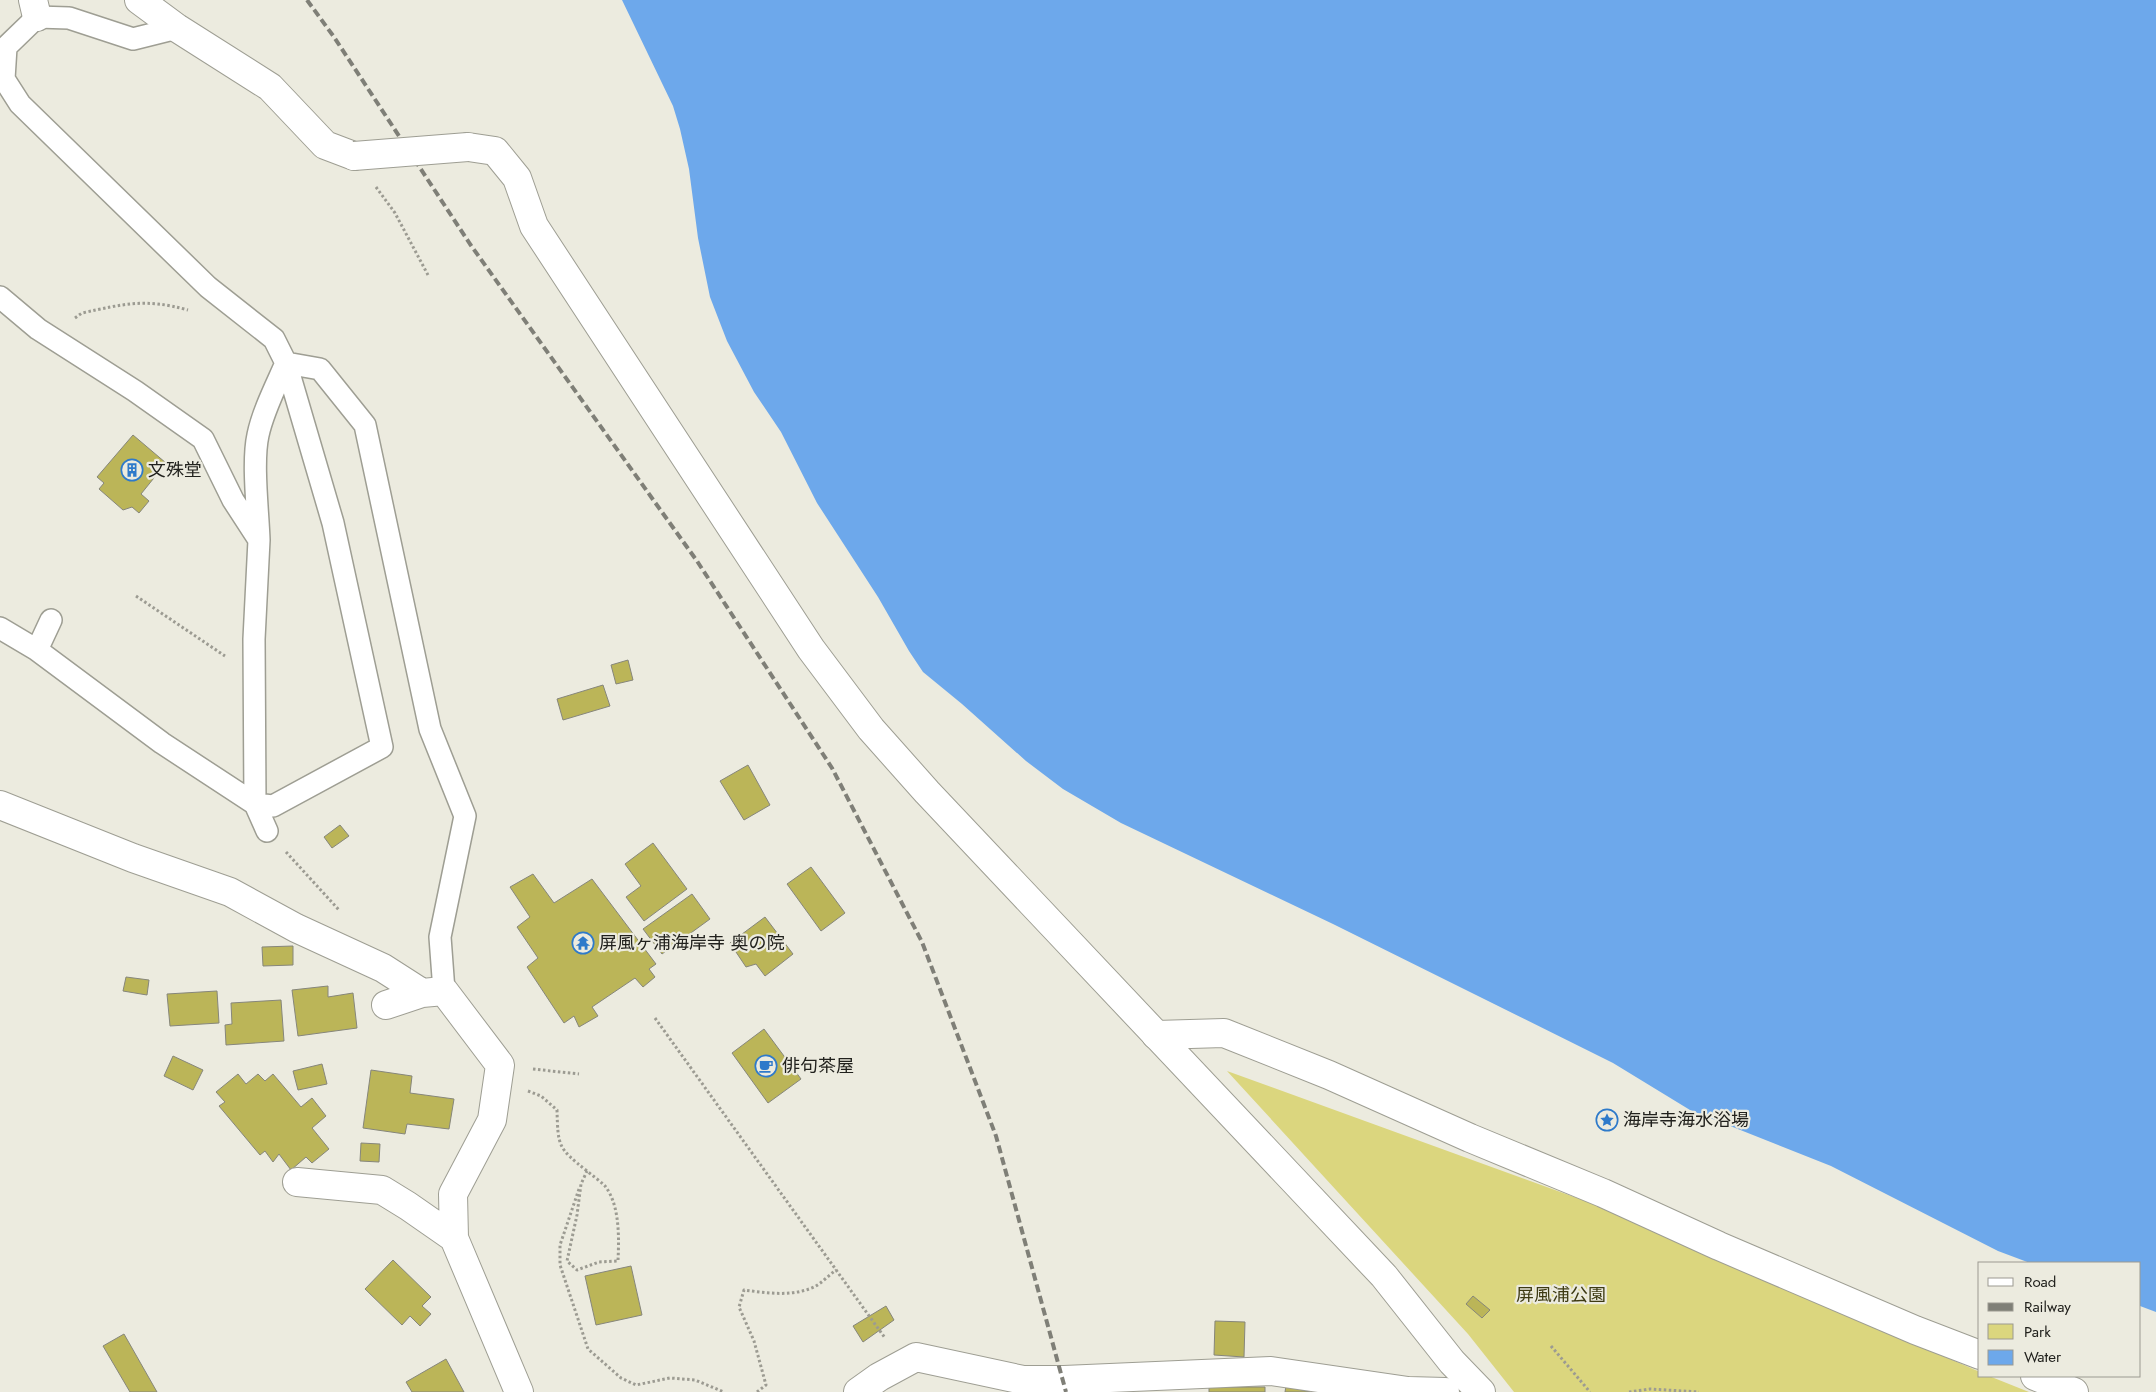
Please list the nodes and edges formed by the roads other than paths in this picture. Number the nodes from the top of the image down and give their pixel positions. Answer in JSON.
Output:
{"nodes":[{"id":1,"x":139,"y":0,"type":"edge"},
{"id":2,"x":35,"y":9,"type":"edge"},
{"id":3,"x":177,"y":28,"type":"junction"},
{"id":4,"x":0,"y":297,"type":"edge"},
{"id":5,"x":286,"y":363,"type":"junction"},
{"id":6,"x":259,"y":540,"type":"junction"},
{"id":7,"x":51,"y":620,"type":"dead end"},
{"id":8,"x":0,"y":628,"type":"edge"},
{"id":9,"x":37,"y":650,"type":"junction"},
{"id":10,"x":255,"y":804,"type":"junction"},
{"id":11,"x":0,"y":805,"type":"edge"},
{"id":12,"x":267,"y":831,"type":"road end"},
{"id":13,"x":433,"y":992,"type":"junction"},
{"id":14,"x":386,"y":1005,"type":"dead end"},
{"id":15,"x":1156,"y":1035,"type":"junction"},
{"id":16,"x":297,"y":1182,"type":"dead end"},
{"id":17,"x":454,"y":1238,"type":"junction"},
{"id":18,"x":1978,"y":1353,"type":"edge"},
{"id":19,"x":2037,"y":1377,"type":"edge"},
{"id":20,"x":519,"y":1392,"type":"edge"},
{"id":21,"x":858,"y":1392,"type":"edge"},
{"id":22,"x":1445,"y":1392,"type":"edge"},
{"id":23,"x":1480,"y":1392,"type":"edge"},
{"id":24,"x":2074,"y":1392,"type":"edge"}],
"edges":[{"from":1,"to":3,"type":"street"},
{"from":2,"to":3,"type":"lane"},
{"from":2,"to":5,"type":"lane"},
{"from":3,"to":15,"type":"street","bridge":true},
{"from":4,"to":6,"type":"lane"},
{"from":5,"to":6,"type":"lane"},
{"from":5,"to":10,"type":"lane"},
{"from":5,"to":13,"type":"lane"},
{"from":6,"to":10,"type":"lane"},
{"from":7,"to":9,"type":"lane"},
{"from":8,"to":9,"type":"lane"},
{"from":9,"to":10,"type":"lane"},
{"from":10,"to":12,"type":"lane"},
{"from":11,"to":13,"type":"street"},
{"from":13,"to":14,"type":"street"},
{"from":13,"to":17,"type":"street"},
{"from":15,"to":18,"type":"street"},
{"from":15,"to":23,"type":"street"},
{"from":16,"to":17,"type":"street"},
{"from":17,"to":20,"type":"street"},
{"from":19,"to":24,"type":"street"},
{"from":21,"to":22,"type":"street"}]}
